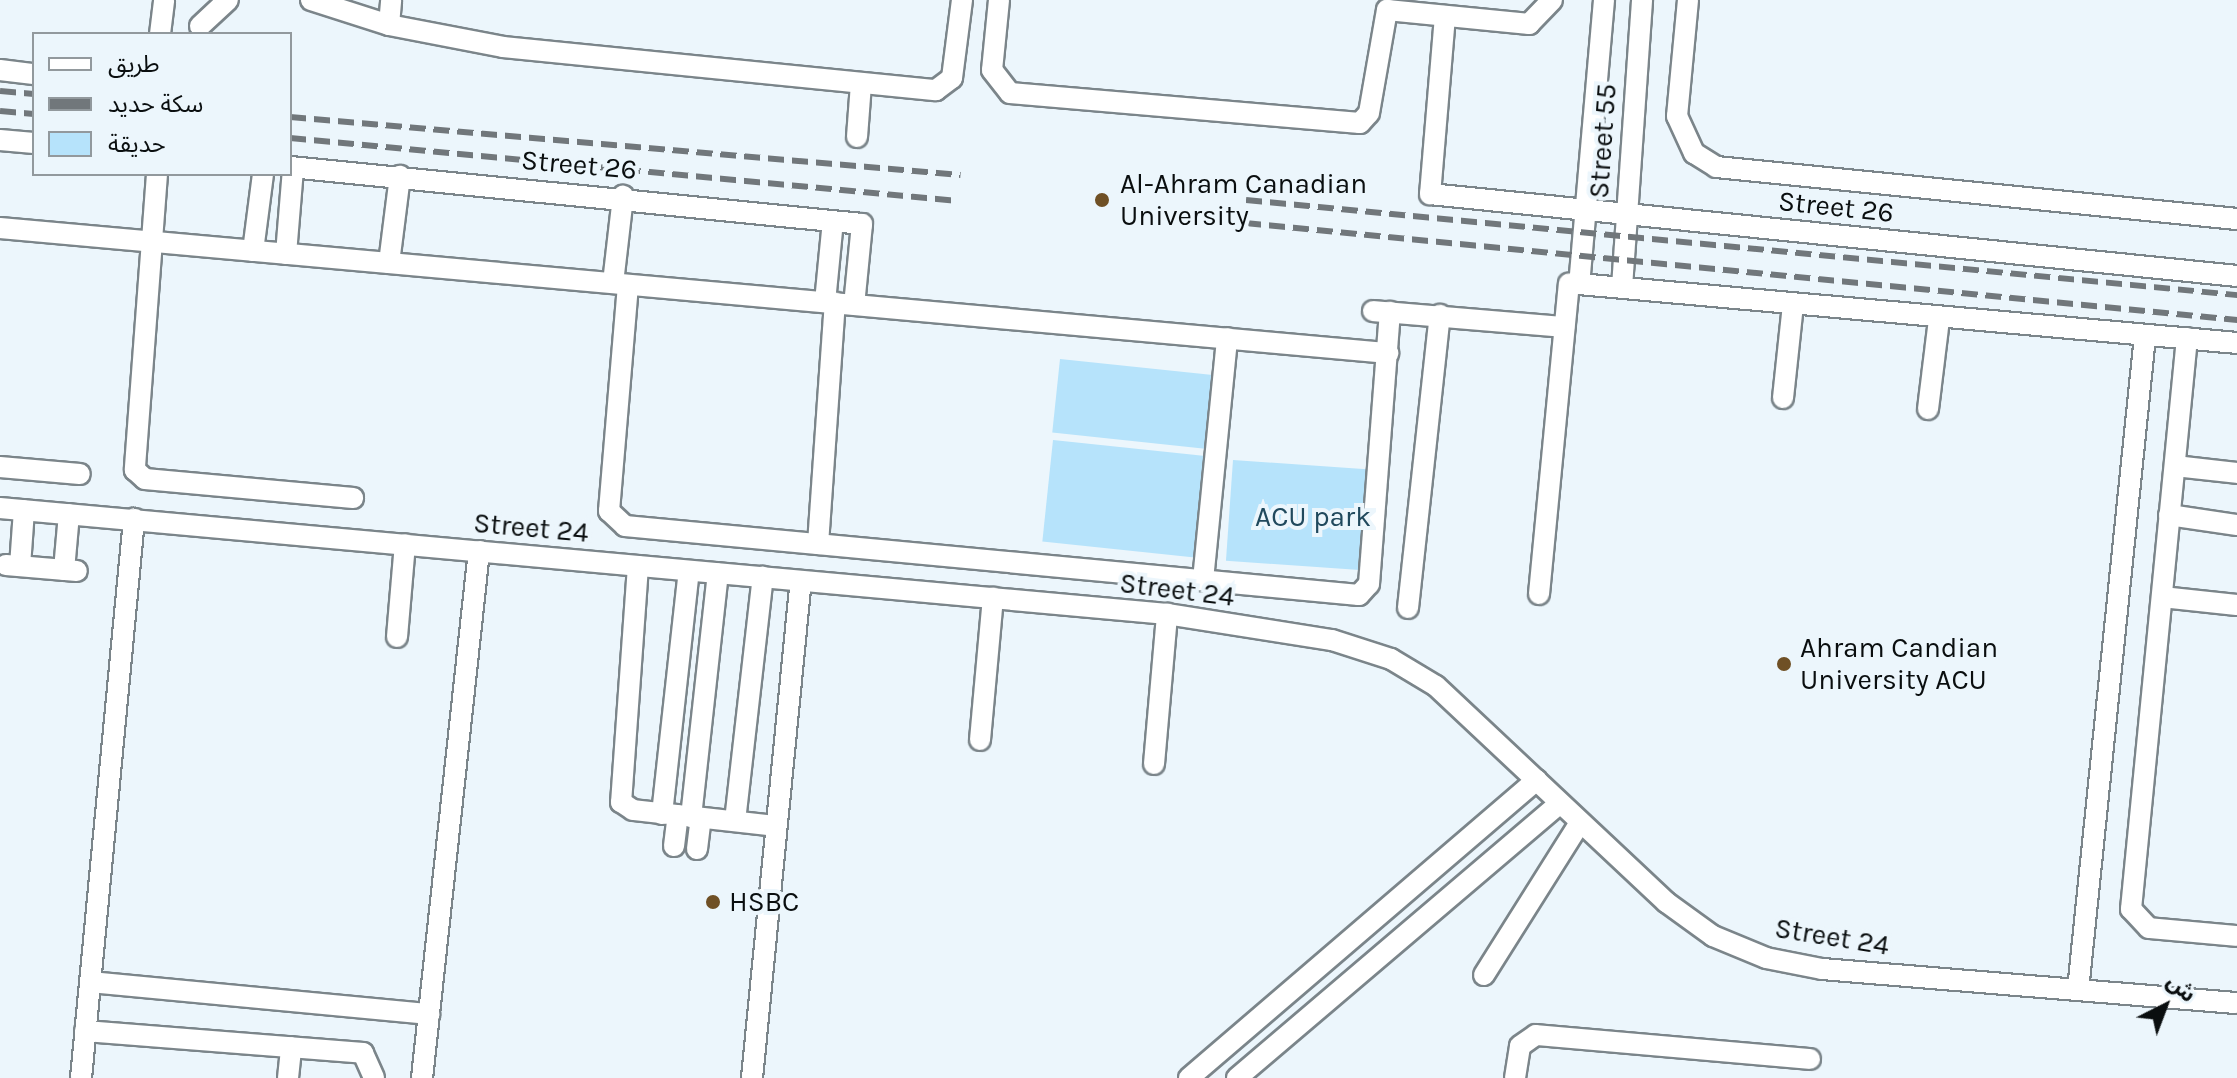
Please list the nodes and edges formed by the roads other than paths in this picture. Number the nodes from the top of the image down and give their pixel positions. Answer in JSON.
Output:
{"nodes":[{"id":1,"x":164,"y":0,"type":"edge"},
{"id":2,"x":202,"y":0,"type":"edge"},
{"id":3,"x":228,"y":0,"type":"edge"},
{"id":4,"x":311,"y":0,"type":"edge"},
{"id":5,"x":391,"y":0,"type":"edge"},
{"id":6,"x":962,"y":0,"type":"edge"},
{"id":7,"x":999,"y":0,"type":"edge"},
{"id":8,"x":1552,"y":0,"type":"edge"},
{"id":9,"x":1604,"y":0,"type":"edge"},
{"id":10,"x":1642,"y":0,"type":"edge"},
{"id":11,"x":1688,"y":0,"type":"edge"},
{"id":12,"x":1445,"y":16,"type":"junction"},
{"id":13,"x":389,"y":25,"type":"junction"},
{"id":14,"x":200,"y":30,"type":"edge"},
{"id":15,"x":160,"y":32,"type":"edge"},
{"id":16,"x":0,"y":70,"type":"edge"},
{"id":17,"x":32,"y":74,"type":"edge"},
{"id":18,"x":861,"y":84,"type":"junction"},
{"id":19,"x":857,"y":137,"type":"dead end"},
{"id":20,"x":0,"y":140,"type":"edge"},
{"id":21,"x":32,"y":143,"type":"edge"},
{"id":22,"x":292,"y":168,"type":"edge"},
{"id":23,"x":157,"y":176,"type":"edge"},
{"id":24,"x":263,"y":176,"type":"edge"},
{"id":25,"x":291,"y":176,"type":"edge"},
{"id":26,"x":400,"y":176,"type":"junction"},
{"id":27,"x":623,"y":196,"type":"junction"},
{"id":28,"x":1583,"y":210,"type":"junction"},
{"id":29,"x":1625,"y":214,"type":"junction"},
{"id":30,"x":2237,"y":219,"type":"edge"},
{"id":31,"x":833,"y":221,"type":"junction"},
{"id":32,"x":0,"y":228,"type":"edge"},
{"id":33,"x":151,"y":242,"type":"junction"},
{"id":34,"x":253,"y":251,"type":"junction"},
{"id":35,"x":286,"y":254,"type":"junction"},
{"id":36,"x":389,"y":263,"type":"junction"},
{"id":37,"x":2237,"y":276,"type":"edge"},
{"id":38,"x":620,"y":284,"type":"junction"},
{"id":39,"x":1574,"y":284,"type":"junction"},
{"id":40,"x":1622,"y":287,"type":"junction"},
{"id":41,"x":838,"y":303,"type":"junction"},
{"id":42,"x":1793,"y":305,"type":"junction"},
{"id":43,"x":1440,"y":315,"type":"junction"},
{"id":44,"x":1939,"y":320,"type":"junction"},
{"id":45,"x":1564,"y":327,"type":"junction"},
{"id":46,"x":2145,"y":336,"type":"junction"},
{"id":47,"x":1227,"y":338,"type":"junction"},
{"id":48,"x":2187,"y":338,"type":"junction"},
{"id":49,"x":2237,"y":343,"type":"edge"},
{"id":50,"x":1388,"y":353,"type":"junction"},
{"id":51,"x":1783,"y":398,"type":"dead end"},
{"id":52,"x":1928,"y":409,"type":"dead end"},
{"id":53,"x":2175,"y":466,"type":"junction"},
{"id":54,"x":0,"y":467,"type":"edge"},
{"id":55,"x":2237,"y":473,"type":"edge"},
{"id":56,"x":80,"y":474,"type":"dead end"},
{"id":57,"x":353,"y":498,"type":"dead end"},
{"id":58,"x":0,"y":508,"type":"edge"},
{"id":59,"x":24,"y":510,"type":"junction"},
{"id":60,"x":69,"y":514,"type":"junction"},
{"id":61,"x":2169,"y":515,"type":"junction"},
{"id":62,"x":134,"y":519,"type":"junction"},
{"id":63,"x":2237,"y":525,"type":"edge"},
{"id":64,"x":405,"y":544,"type":"junction"},
{"id":65,"x":818,"y":544,"type":"junction"},
{"id":66,"x":479,"y":551,"type":"junction"},
{"id":67,"x":638,"y":566,"type":"junction"},
{"id":68,"x":689,"y":571,"type":"junction"},
{"id":69,"x":718,"y":573,"type":"junction"},
{"id":70,"x":763,"y":577,"type":"junction"},
{"id":71,"x":1203,"y":580,"type":"junction"},
{"id":72,"x":801,"y":581,"type":"junction"},
{"id":73,"x":1539,"y":594,"type":"dead end"},
{"id":74,"x":2162,"y":597,"type":"junction"},
{"id":75,"x":993,"y":598,"type":"junction"},
{"id":76,"x":2237,"y":605,"type":"edge"},
{"id":77,"x":1408,"y":608,"type":"dead end"},
{"id":78,"x":1167,"y":614,"type":"junction"},
{"id":79,"x":397,"y":637,"type":"dead end"},
{"id":80,"x":980,"y":740,"type":"dead end"},
{"id":81,"x":1154,"y":764,"type":"dead end"},
{"id":82,"x":1537,"y":780,"type":"junction"},
{"id":83,"x":1559,"y":804,"type":"junction"},
{"id":84,"x":683,"y":816,"type":"junction"},
{"id":85,"x":735,"y":821,"type":"junction"},
{"id":86,"x":776,"y":826,"type":"junction"},
{"id":87,"x":1578,"y":826,"type":"junction"},
{"id":88,"x":674,"y":846,"type":"dead end"},
{"id":89,"x":697,"y":849,"type":"dead end"},
{"id":90,"x":2237,"y":936,"type":"edge"},
{"id":91,"x":1484,"y":975,"type":"dead end"},
{"id":92,"x":90,"y":982,"type":"junction"},
{"id":93,"x":2078,"y":990,"type":"junction"},
{"id":94,"x":2237,"y":1003,"type":"edge"},
{"id":95,"x":429,"y":1014,"type":"junction"},
{"id":96,"x":85,"y":1031,"type":"junction"},
{"id":97,"x":291,"y":1047,"type":"junction"},
{"id":98,"x":1810,"y":1059,"type":"dead end"},
{"id":99,"x":81,"y":1078,"type":"edge"},
{"id":100,"x":288,"y":1078,"type":"edge"},
{"id":101,"x":374,"y":1078,"type":"edge"},
{"id":102,"x":422,"y":1078,"type":"edge"},
{"id":103,"x":752,"y":1078,"type":"edge"},
{"id":104,"x":1189,"y":1078,"type":"edge"},
{"id":105,"x":1237,"y":1078,"type":"edge"},
{"id":106,"x":1515,"y":1078,"type":"edge"}],
"edges":[{"from":1,"to":15,"type":"street"},
{"from":2,"to":14,"type":"street"},
{"from":3,"to":14,"type":"street"},
{"from":4,"to":13,"type":"street"},
{"from":5,"to":13,"type":"street"},
{"from":6,"to":18,"type":"street"},
{"from":7,"to":12,"type":"street"},
{"from":8,"to":12,"type":"street"},
{"from":9,"to":28,"type":"street","name":"Street 55"},
{"from":10,"to":29,"type":"street","name":"Street 55"},
{"from":11,"to":30,"type":"street"},
{"from":12,"to":28,"type":"street","name":"Street 26"},
{"from":13,"to":18,"type":"street"},
{"from":16,"to":17,"type":"street"},
{"from":18,"to":19,"type":"street"},
{"from":20,"to":21,"type":"street"},
{"from":22,"to":26,"type":"street","name":"Street 26"},
{"from":23,"to":33,"type":"street"},
{"from":24,"to":34,"type":"street"},
{"from":25,"to":35,"type":"street"},
{"from":26,"to":27,"type":"street","name":"Street 26"},
{"from":26,"to":36,"type":"street"},
{"from":27,"to":31,"type":"street","name":"Street 26"},
{"from":27,"to":38,"type":"street"},
{"from":28,"to":29,"type":"street","name":"Street 26"},
{"from":28,"to":39,"type":"street","name":"Street 55"},
{"from":29,"to":37,"type":"street","name":"Street 26"},
{"from":29,"to":40,"type":"street","name":"Street 55"},
{"from":31,"to":41,"type":"street"},
{"from":31,"to":41,"type":"street","name":"Street 26"},
{"from":32,"to":33,"type":"street"},
{"from":33,"to":34,"type":"street"},
{"from":33,"to":57,"type":"street"},
{"from":34,"to":35,"type":"street"},
{"from":35,"to":36,"type":"street"},
{"from":36,"to":38,"type":"street"},
{"from":38,"to":41,"type":"street"},
{"from":38,"to":65,"type":"street"},
{"from":39,"to":40,"type":"street"},
{"from":39,"to":45,"type":"street","name":"Street 55"},
{"from":40,"to":42,"type":"street"},
{"from":41,"to":47,"type":"street"},
{"from":41,"to":65,"type":"street"},
{"from":42,"to":44,"type":"street"},
{"from":42,"to":51,"type":"street"},
{"from":43,"to":45,"type":"street"},
{"from":43,"to":50,"type":"street"},
{"from":43,"to":77,"type":"street"},
{"from":44,"to":46,"type":"street"},
{"from":44,"to":52,"type":"street"},
{"from":45,"to":73,"type":"street","name":"Street 55"},
{"from":46,"to":48,"type":"street"},
{"from":46,"to":93,"type":"street"},
{"from":47,"to":50,"type":"street"},
{"from":47,"to":71,"type":"street"},
{"from":48,"to":49,"type":"street"},
{"from":48,"to":53,"type":"street"},
{"from":50,"to":71,"type":"street"},
{"from":53,"to":55,"type":"street"},
{"from":53,"to":61,"type":"street"},
{"from":54,"to":56,"type":"street"},
{"from":58,"to":59,"type":"street","name":"Street 24"},
{"from":59,"to":60,"type":"street","name":"Street 24"},
{"from":59,"to":60,"type":"street"},
{"from":60,"to":62,"type":"street","name":"Street 24"},
{"from":61,"to":63,"type":"street"},
{"from":61,"to":74,"type":"street"},
{"from":62,"to":64,"type":"street","name":"Street 24"},
{"from":62,"to":92,"type":"street"},
{"from":64,"to":66,"type":"street","name":"Street 24"},
{"from":64,"to":79,"type":"street"},
{"from":65,"to":71,"type":"street"},
{"from":66,"to":67,"type":"street","name":"Street 24"},
{"from":66,"to":95,"type":"street"},
{"from":67,"to":68,"type":"street","name":"Street 24"},
{"from":67,"to":84,"type":"street"},
{"from":68,"to":69,"type":"street","name":"Street 24"},
{"from":68,"to":84,"type":"street"},
{"from":69,"to":70,"type":"street","name":"Street 24"},
{"from":69,"to":84,"type":"street"},
{"from":70,"to":72,"type":"street","name":"Street 24"},
{"from":70,"to":85,"type":"street"},
{"from":72,"to":75,"type":"street","name":"Street 24"},
{"from":72,"to":86,"type":"street"},
{"from":74,"to":76,"type":"street"},
{"from":74,"to":90,"type":"street"},
{"from":75,"to":78,"type":"street","name":"Street 24"},
{"from":75,"to":80,"type":"street"},
{"from":78,"to":81,"type":"street"},
{"from":78,"to":82,"type":"street","name":"Street 24"},
{"from":82,"to":83,"type":"street","name":"Street 24"},
{"from":82,"to":104,"type":"street"},
{"from":83,"to":87,"type":"street","name":"Street 24"},
{"from":83,"to":105,"type":"street"},
{"from":84,"to":85,"type":"street"},
{"from":84,"to":88,"type":"street"},
{"from":84,"to":89,"type":"street"},
{"from":85,"to":86,"type":"street"},
{"from":86,"to":103,"type":"street"},
{"from":87,"to":91,"type":"street"},
{"from":87,"to":93,"type":"street","name":"Street 24"},
{"from":92,"to":95,"type":"street"},
{"from":92,"to":96,"type":"street"},
{"from":93,"to":94,"type":"street","name":"Street 24"},
{"from":95,"to":102,"type":"street"},
{"from":96,"to":97,"type":"street"},
{"from":96,"to":99,"type":"street"},
{"from":97,"to":100,"type":"street"},
{"from":97,"to":101,"type":"street"},
{"from":98,"to":106,"type":"street"}]}
